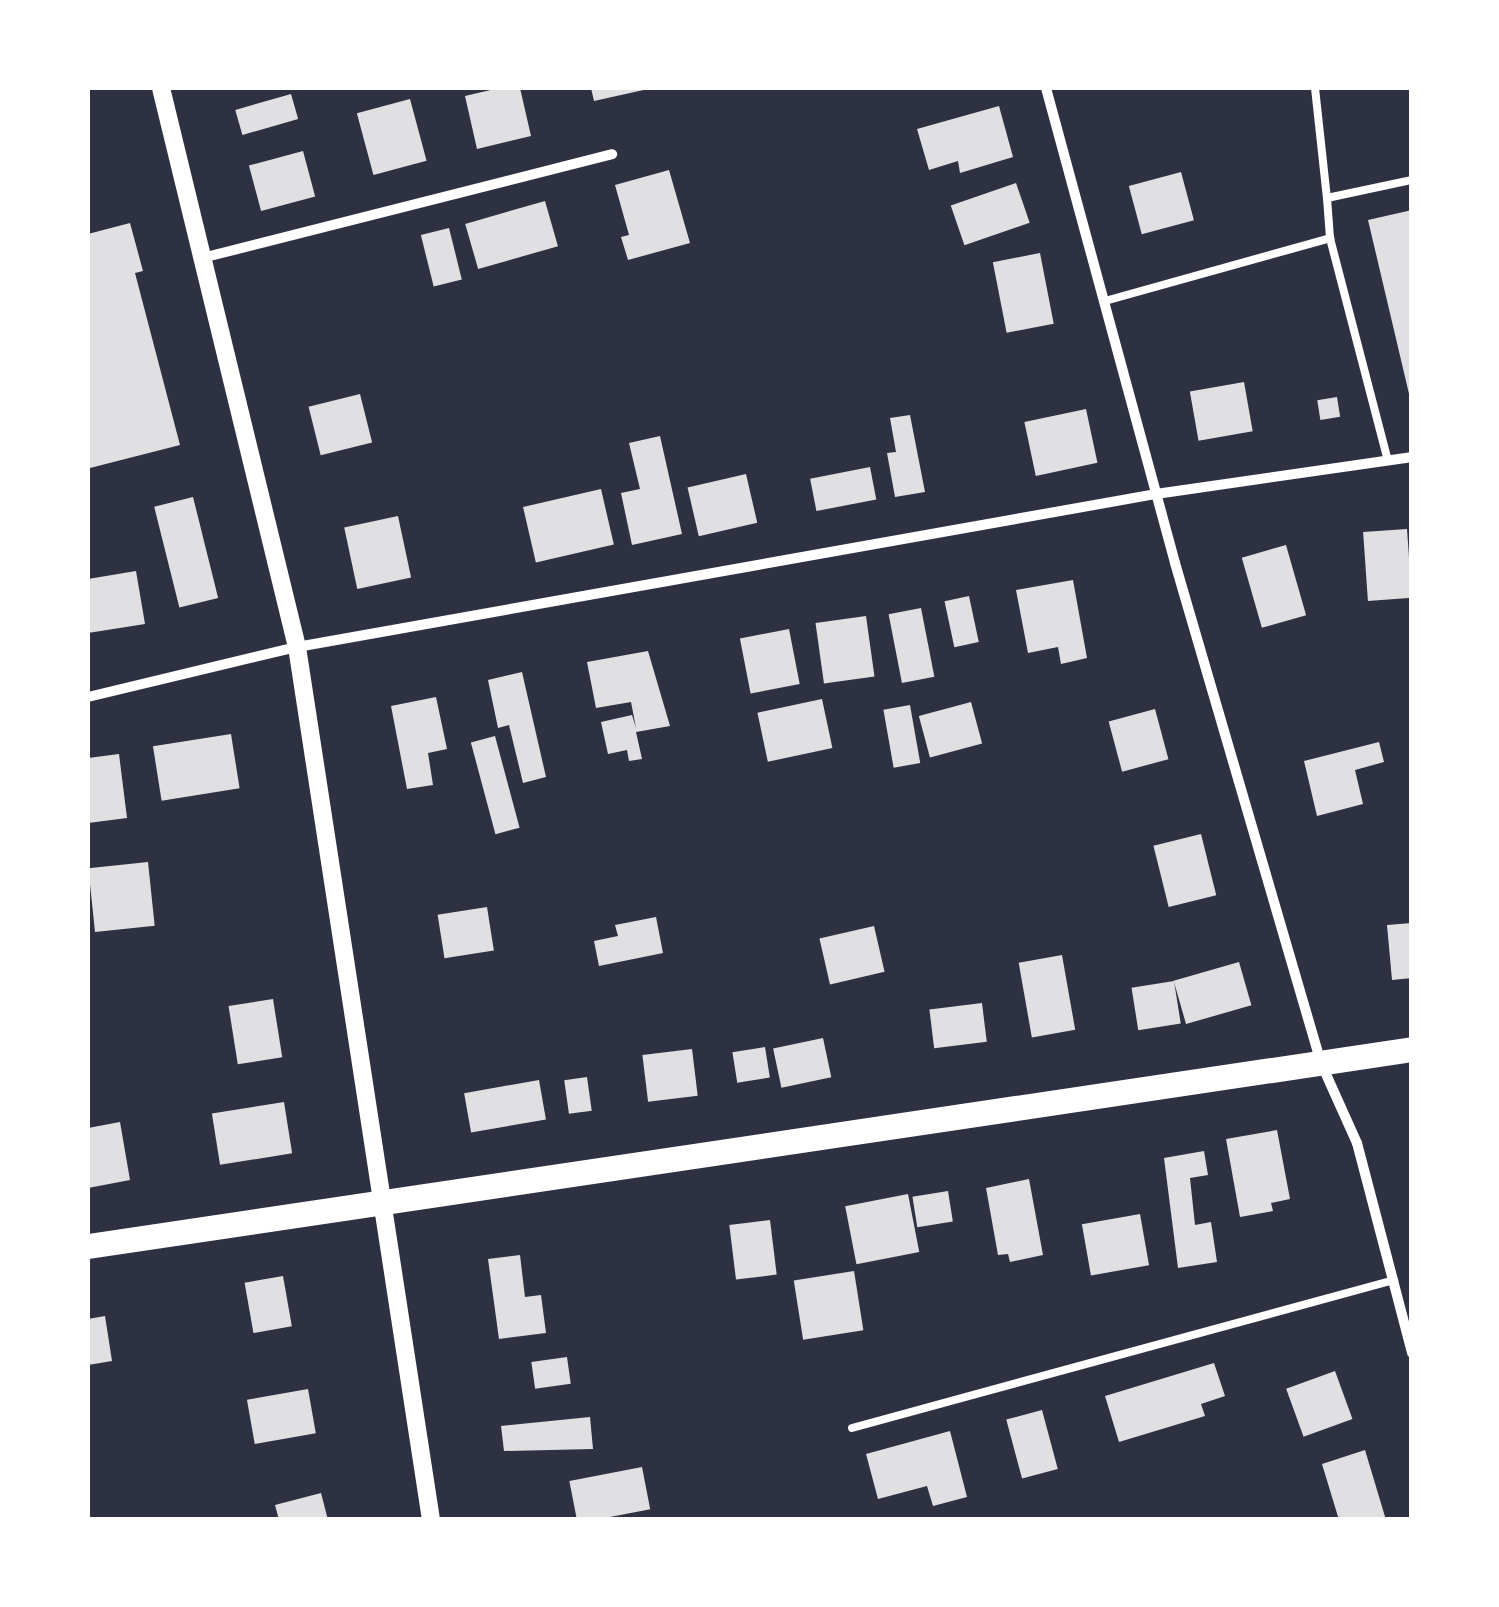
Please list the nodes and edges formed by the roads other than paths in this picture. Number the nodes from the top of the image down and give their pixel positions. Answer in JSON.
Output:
{"nodes":[{"id":1,"x":161,"y":88,"type":"edge"},
{"id":2,"x":1046,"y":88,"type":"edge"},
{"id":3,"x":1315,"y":88,"type":"edge"},
{"id":4,"x":612,"y":154,"type":"dead end"},
{"id":5,"x":1412,"y":180,"type":"edge"},
{"id":6,"x":1327,"y":198,"type":"junction"},
{"id":7,"x":1330,"y":238,"type":"junction"},
{"id":8,"x":206,"y":257,"type":"junction"},
{"id":9,"x":1106,"y":301,"type":"junction"},
{"id":10,"x":1412,"y":457,"type":"edge"},
{"id":11,"x":1388,"y":460,"type":"junction"},
{"id":12,"x":1156,"y":494,"type":"junction"},
{"id":13,"x":297,"y":647,"type":"junction"},
{"id":14,"x":88,"y":697,"type":"edge"},
{"id":15,"x":1412,"y":1048,"type":"edge"},
{"id":16,"x":1321,"y":1064,"type":"junction"},
{"id":17,"x":379,"y":1203,"type":"junction"},
{"id":18,"x":88,"y":1246,"type":"edge"},
{"id":19,"x":1394,"y":1280,"type":"junction"},
{"id":20,"x":1412,"y":1353,"type":"edge"},
{"id":21,"x":852,"y":1428,"type":"dead end"},
{"id":22,"x":431,"y":1520,"type":"edge"}],
"edges":[{"from":1,"to":8,"type":"street"},
{"from":2,"to":9,"type":"street"},
{"from":3,"to":6,"type":"lane"},
{"from":4,"to":8,"type":"street"},
{"from":5,"to":6,"type":"lane"},
{"from":6,"to":7,"type":"lane"},
{"from":7,"to":9,"type":"lane"},
{"from":7,"to":11,"type":"lane"},
{"from":8,"to":13,"type":"street"},
{"from":9,"to":12,"type":"street"},
{"from":10,"to":11,"type":"street"},
{"from":11,"to":12,"type":"street"},
{"from":12,"to":13,"type":"street"},
{"from":12,"to":16,"type":"street"},
{"from":13,"to":14,"type":"street"},
{"from":13,"to":17,"type":"street"},
{"from":15,"to":16,"type":"main road"},
{"from":16,"to":17,"type":"main road"},
{"from":16,"to":19,"type":"street"},
{"from":17,"to":18,"type":"main road"},
{"from":17,"to":22,"type":"street"},
{"from":19,"to":20,"type":"street"},
{"from":19,"to":21,"type":"lane"}]}
